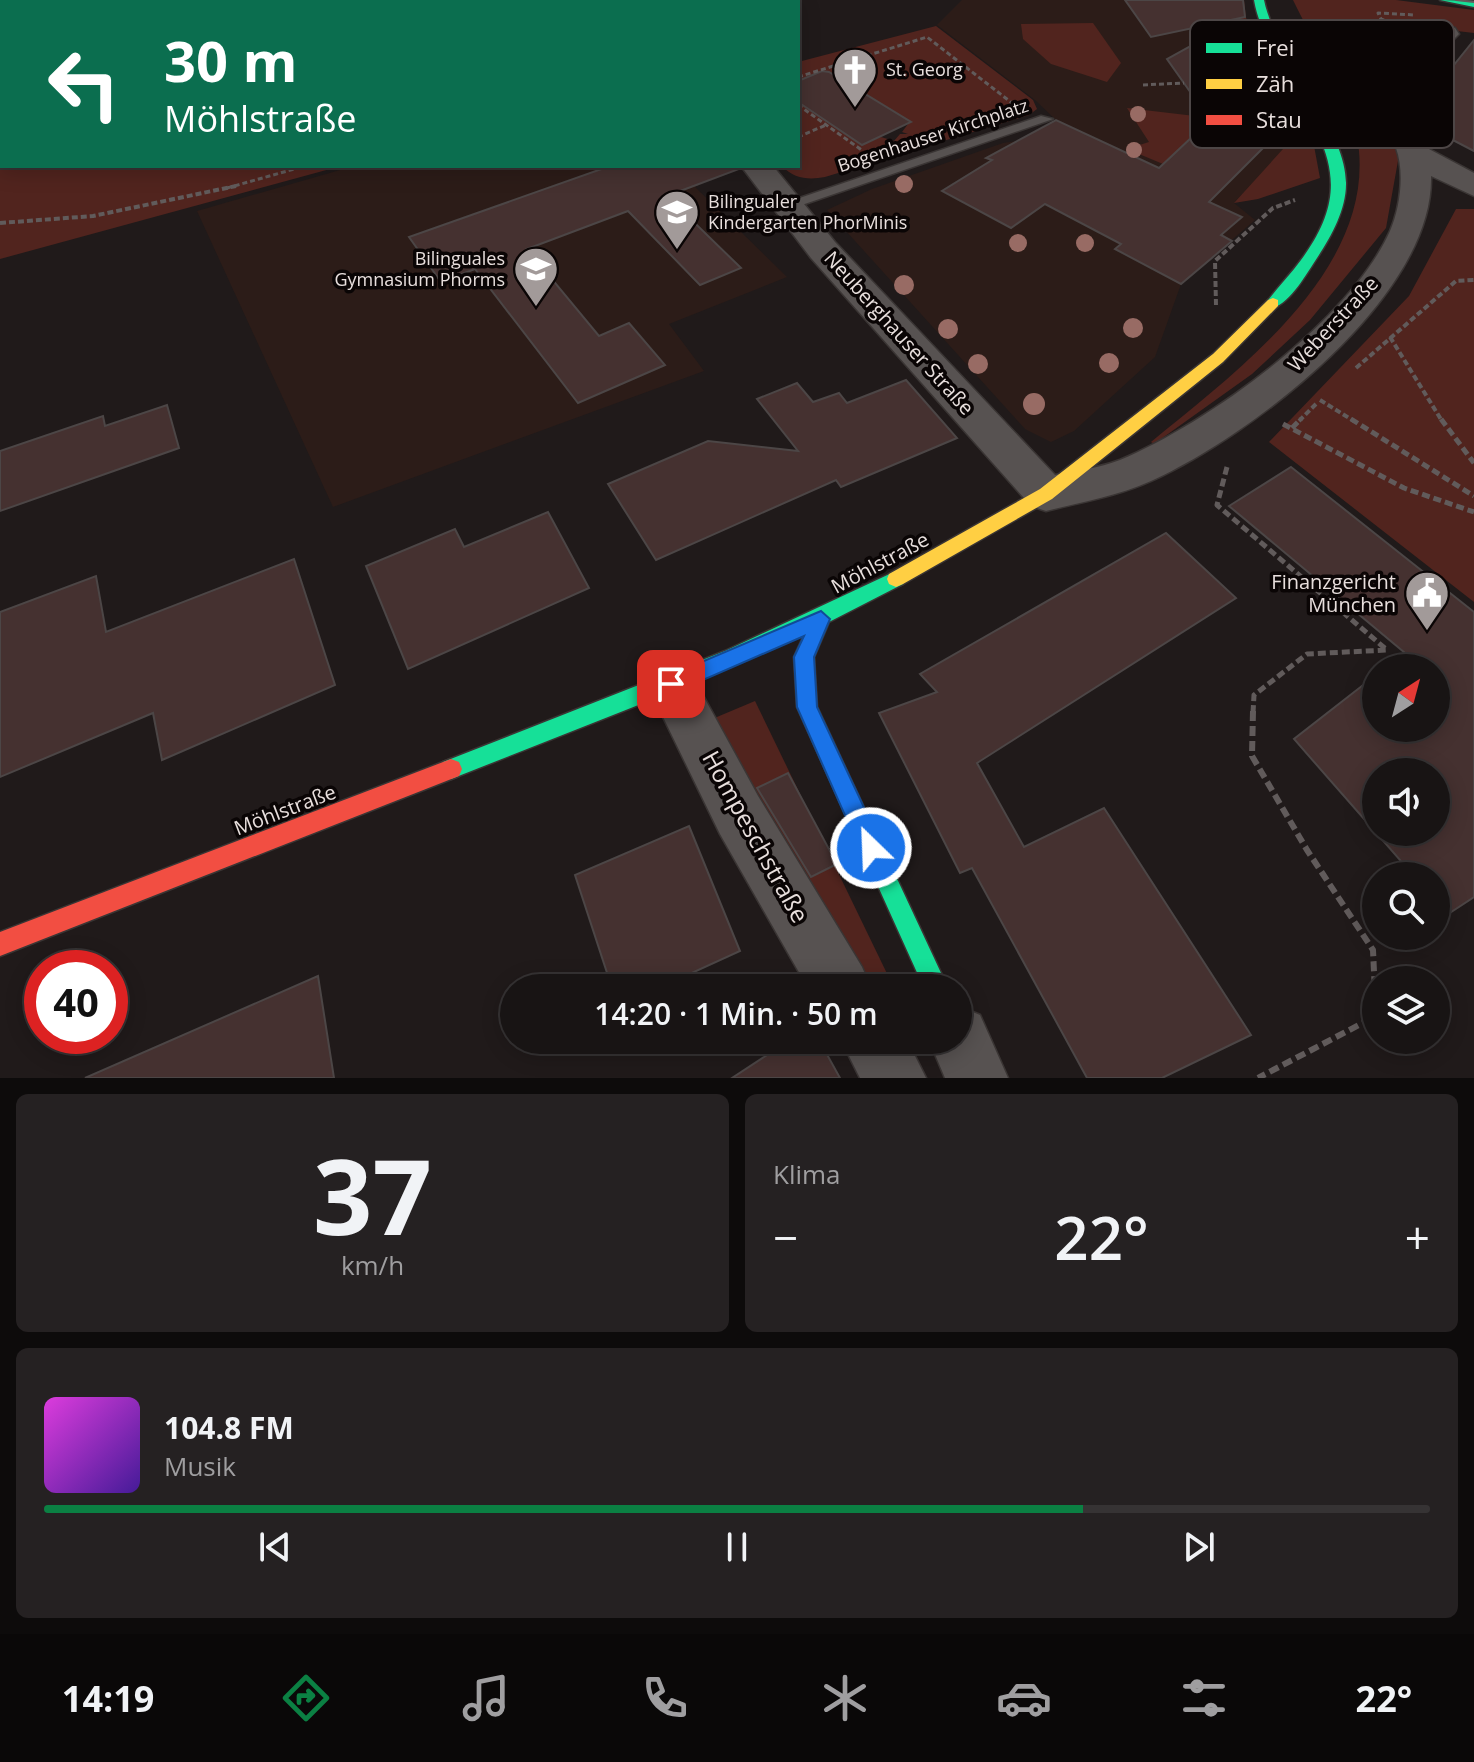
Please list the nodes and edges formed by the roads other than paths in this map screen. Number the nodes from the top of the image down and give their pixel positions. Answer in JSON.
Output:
{"nodes":[{"id":1,"x":1259,"y":0,"type":"edge"},
{"id":2,"x":1445,"y":0,"type":"edge"},
{"id":3,"x":1474,"y":4,"type":"edge"},
{"id":4,"x":1262,"y":20,"type":"edge"},
{"id":5,"x":1046,"y":119,"type":"dead end"},
{"id":6,"x":1327,"y":148,"type":"edge"},
{"id":7,"x":1411,"y":148,"type":"edge"},
{"id":8,"x":1413,"y":153,"type":"junction"},
{"id":9,"x":759,"y":168,"type":"edge"},
{"id":10,"x":1474,"y":186,"type":"edge"},
{"id":11,"x":787,"y":205,"type":"junction"},
{"id":12,"x":1046,"y":494,"type":"junction"},
{"id":13,"x":821,"y":619,"type":"junction"},
{"id":14,"x":671,"y":684,"type":"junction"},
{"id":15,"x":0,"y":944,"type":"edge"},
{"id":16,"x":833,"y":974,"type":"edge"},
{"id":17,"x":930,"y":974,"type":"edge"},
{"id":18,"x":880,"y":1054,"type":"edge"},
{"id":19,"x":966,"y":1054,"type":"edge"},
{"id":20,"x":895,"y":1078,"type":"edge"},
{"id":21,"x":977,"y":1078,"type":"edge"}],
"edges":[{"from":1,"to":4,"type":"street","name":"Möhlstraße"},
{"from":2,"to":3,"type":"street"},
{"from":5,"to":11,"type":"lane","name":"Bogenhauser Kirchplatz"},
{"from":6,"to":12,"type":"street","name":"Möhlstraße"},
{"from":7,"to":8,"type":"street","name":"Weberstraße"},
{"from":8,"to":10,"type":"street"},
{"from":8,"to":12,"type":"street","name":"Weberstraße"},
{"from":9,"to":11,"type":"street","name":"Neuberghauser Straße"},
{"from":11,"to":12,"type":"street","name":"Neuberghauser Straße"},
{"from":12,"to":13,"type":"street","name":"Möhlstraße"},
{"from":13,"to":14,"type":"street","name":"Möhlstraße"},
{"from":13,"to":17,"type":"street"},
{"from":14,"to":15,"type":"street","name":"Möhlstraße"},
{"from":14,"to":16,"type":"street","name":"Hompeschstraße"},
{"from":18,"to":20,"type":"street"},
{"from":19,"to":21,"type":"street"}]}
